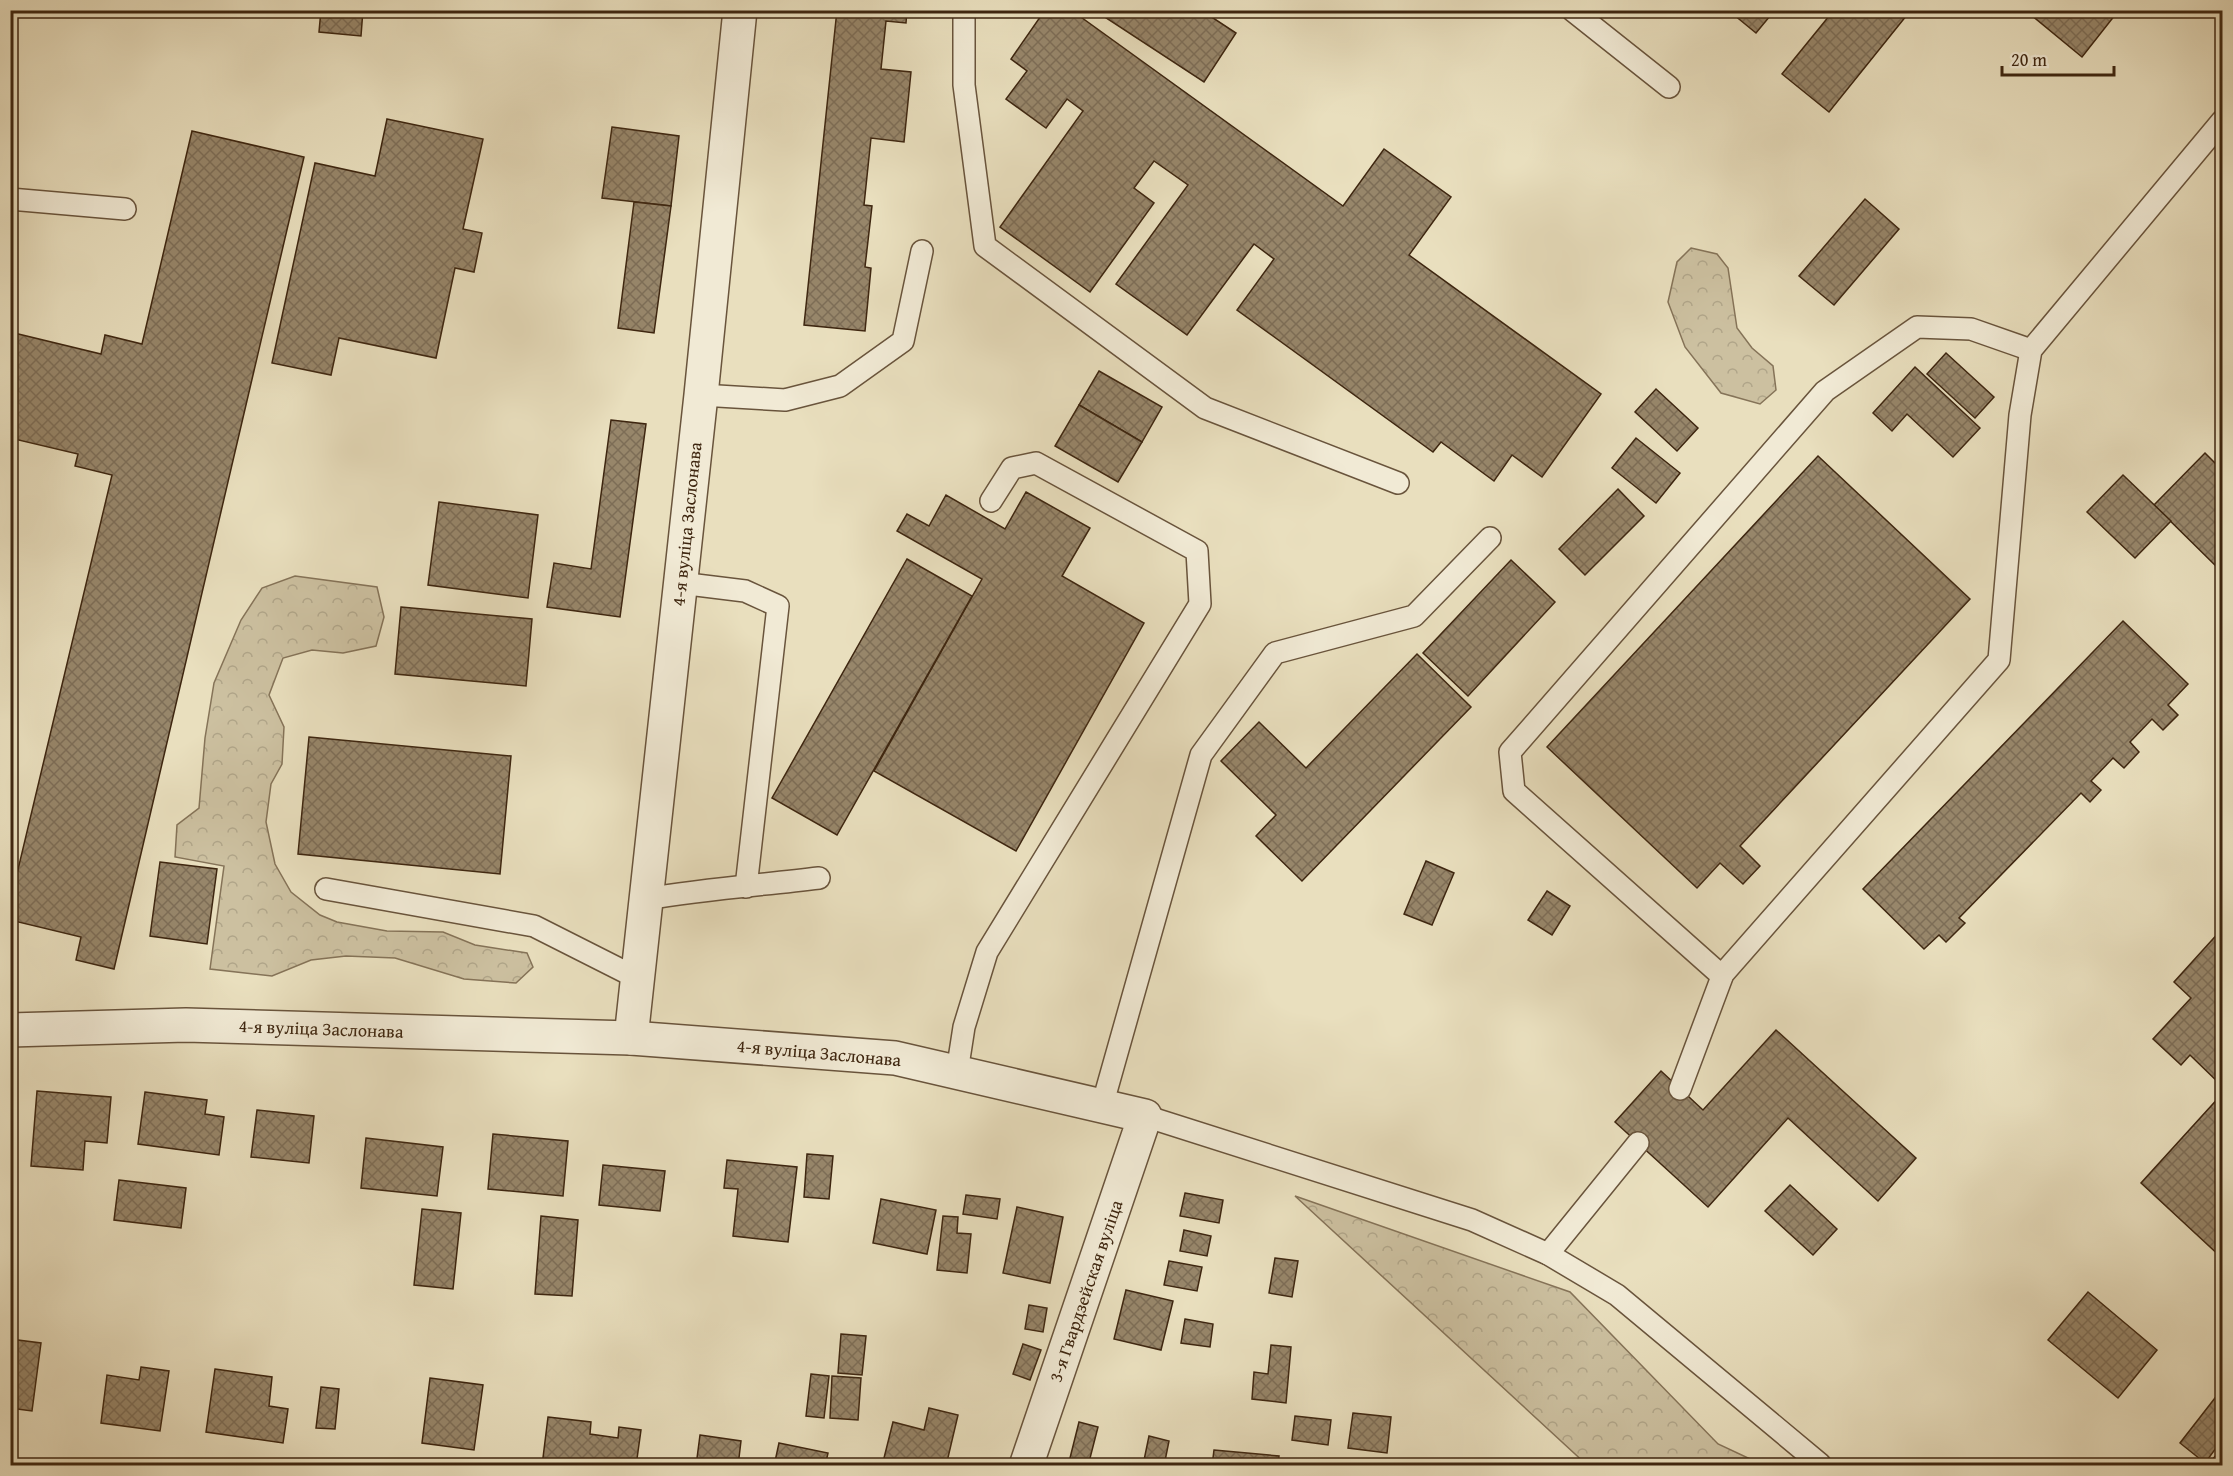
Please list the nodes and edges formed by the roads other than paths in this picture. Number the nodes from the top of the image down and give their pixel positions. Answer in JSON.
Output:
{"nodes":[{"id":1,"x":740,"y":10,"type":"edge"},
{"id":2,"x":964,"y":10,"type":"edge"},
{"id":3,"x":1572,"y":10,"type":"edge"},
{"id":4,"x":1669,"y":87,"type":"dead end"},
{"id":5,"x":2223,"y":121,"type":"edge"},
{"id":6,"x":10,"y":199,"type":"edge"},
{"id":7,"x":125,"y":209,"type":"dead end"},
{"id":8,"x":922,"y":251,"type":"dead end"},
{"id":9,"x":2031,"y":350,"type":"junction"},
{"id":10,"x":701,"y":396,"type":"junction"},
{"id":11,"x":1398,"y":483,"type":"dead end"},
{"id":12,"x":991,"y":501,"type":"dead end"},
{"id":13,"x":1490,"y":538,"type":"dead end"},
{"id":14,"x":680,"y":583,"type":"junction"},
{"id":15,"x":819,"y":878,"type":"dead end"},
{"id":16,"x":746,"y":887,"type":"junction"},
{"id":17,"x":326,"y":889,"type":"dead end"},
{"id":18,"x":646,"y":899,"type":"junction"},
{"id":19,"x":1722,"y":976,"type":"junction"},
{"id":20,"x":638,"y":978,"type":"junction"},
{"id":21,"x":10,"y":1030,"type":"edge"},
{"id":22,"x":631,"y":1038,"type":"junction"},
{"id":23,"x":957,"y":1072,"type":"junction"},
{"id":24,"x":1680,"y":1089,"type":"dead end"},
{"id":25,"x":1102,"y":1106,"type":"junction"},
{"id":26,"x":1145,"y":1116,"type":"junction"},
{"id":27,"x":1638,"y":1143,"type":"dead end"},
{"id":28,"x":1548,"y":1254,"type":"junction"},
{"id":29,"x":1820,"y":1464,"type":"edge"},
{"id":30,"x":1026,"y":1466,"type":"edge"}],
"edges":[{"from":1,"to":10,"type":"street","name":"4-я вуліца Заслонава"},
{"from":2,"to":11,"type":"lane"},
{"from":3,"to":4,"type":"lane"},
{"from":5,"to":9,"type":"lane"},
{"from":6,"to":7,"type":"lane"},
{"from":8,"to":10,"type":"lane"},
{"from":9,"to":19,"type":"lane"},
{"from":9,"to":19,"type":"lane"},
{"from":10,"to":14,"type":"street","name":"4-я вуліца Заслонава"},
{"from":12,"to":23,"type":"lane"},
{"from":13,"to":25,"type":"lane"},
{"from":14,"to":16,"type":"lane"},
{"from":14,"to":18,"type":"street","name":"4-я вуліца Заслонава"},
{"from":15,"to":16,"type":"lane"},
{"from":16,"to":18,"type":"lane"},
{"from":17,"to":20,"type":"lane"},
{"from":18,"to":20,"type":"street","name":"4-я вуліца Заслонава"},
{"from":19,"to":24,"type":"lane"},
{"from":20,"to":22,"type":"street","name":"4-я вуліца Заслонава"},
{"from":21,"to":22,"type":"street","name":"4-я вуліца Заслонава"},
{"from":22,"to":23,"type":"street","name":"4-я вуліца Заслонава"},
{"from":23,"to":25,"type":"street","name":"4-я вуліца Заслонава"},
{"from":25,"to":26,"type":"street","name":"4-я вуліца Заслонава"},
{"from":26,"to":28,"type":"lane"},
{"from":26,"to":30,"type":"street","name":"3-я Гвардзейская вуліца"},
{"from":27,"to":28,"type":"lane"},
{"from":28,"to":29,"type":"lane"}]}
